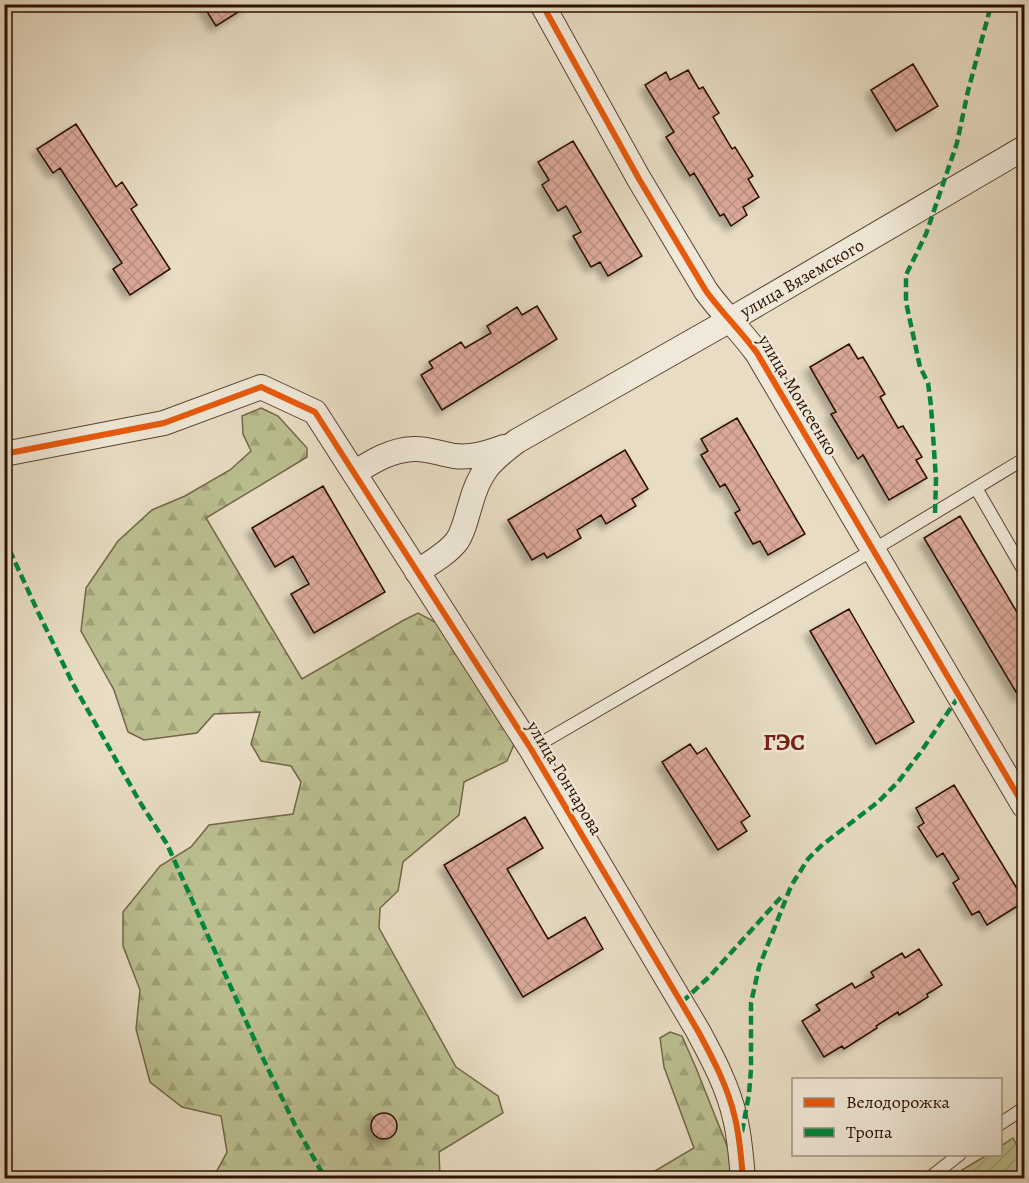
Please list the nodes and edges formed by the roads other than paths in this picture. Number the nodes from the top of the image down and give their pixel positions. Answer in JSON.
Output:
{"nodes":[{"id":1,"x":542,"y":4,"type":"edge"},
{"id":2,"x":1022,"y":4,"type":"edge"},
{"id":3,"x":1024,"y":9,"type":"edge"},
{"id":4,"x":1024,"y":148,"type":"edge"},
{"id":5,"x":729,"y":320,"type":"junction"},
{"id":6,"x":517,"y":441,"type":"junction"},
{"id":7,"x":435,"y":452,"type":"junction"},
{"id":8,"x":4,"y":454,"type":"edge"},
{"id":9,"x":1024,"y":459,"type":"edge"},
{"id":10,"x":354,"y":473,"type":"junction"},
{"id":11,"x":976,"y":488,"type":"junction"},
{"id":12,"x":470,"y":506,"type":"junction"},
{"id":13,"x":873,"y":550,"type":"junction"},
{"id":14,"x":1024,"y":571,"type":"edge"},
{"id":15,"x":417,"y":572,"type":"junction"},
{"id":16,"x":531,"y":749,"type":"junction"},
{"id":17,"x":1024,"y":806,"type":"edge"},
{"id":18,"x":1024,"y":1108,"type":"edge"},
{"id":19,"x":1002,"y":1123,"type":"edge"},
{"id":20,"x":959,"y":1156,"type":"edge"},
{"id":21,"x":932,"y":1176,"type":"dead end"},
{"id":22,"x":743,"y":1179,"type":"edge"}],
"edges":[{"from":1,"to":5,"type":"street","name":"улица Моисеенко"},
{"from":2,"to":3,"type":"lane"},
{"from":4,"to":5,"type":"street","name":"улица Вяземского"},
{"from":5,"to":6,"type":"street","name":"улица Вяземского"},
{"from":5,"to":13,"type":"street","name":"улица Моисеенко"},
{"from":6,"to":7,"type":"street"},
{"from":6,"to":12,"type":"street"},
{"from":7,"to":10,"type":"street"},
{"from":7,"to":12,"type":"street"},
{"from":8,"to":10,"type":"street","name":"улица Гончарова"},
{"from":9,"to":11,"type":"lane"},
{"from":10,"to":15,"type":"street","name":"улица Гончарова"},
{"from":11,"to":13,"type":"lane"},
{"from":11,"to":14,"type":"lane"},
{"from":12,"to":15,"type":"street"},
{"from":13,"to":16,"type":"lane"},
{"from":13,"to":17,"type":"street","name":"улица Моисеенко"},
{"from":15,"to":16,"type":"street","name":"улица Гончарова"},
{"from":16,"to":22,"type":"street","name":"улица Гончарова"},
{"from":18,"to":19,"type":"lane"},
{"from":20,"to":21,"type":"lane"}]}
